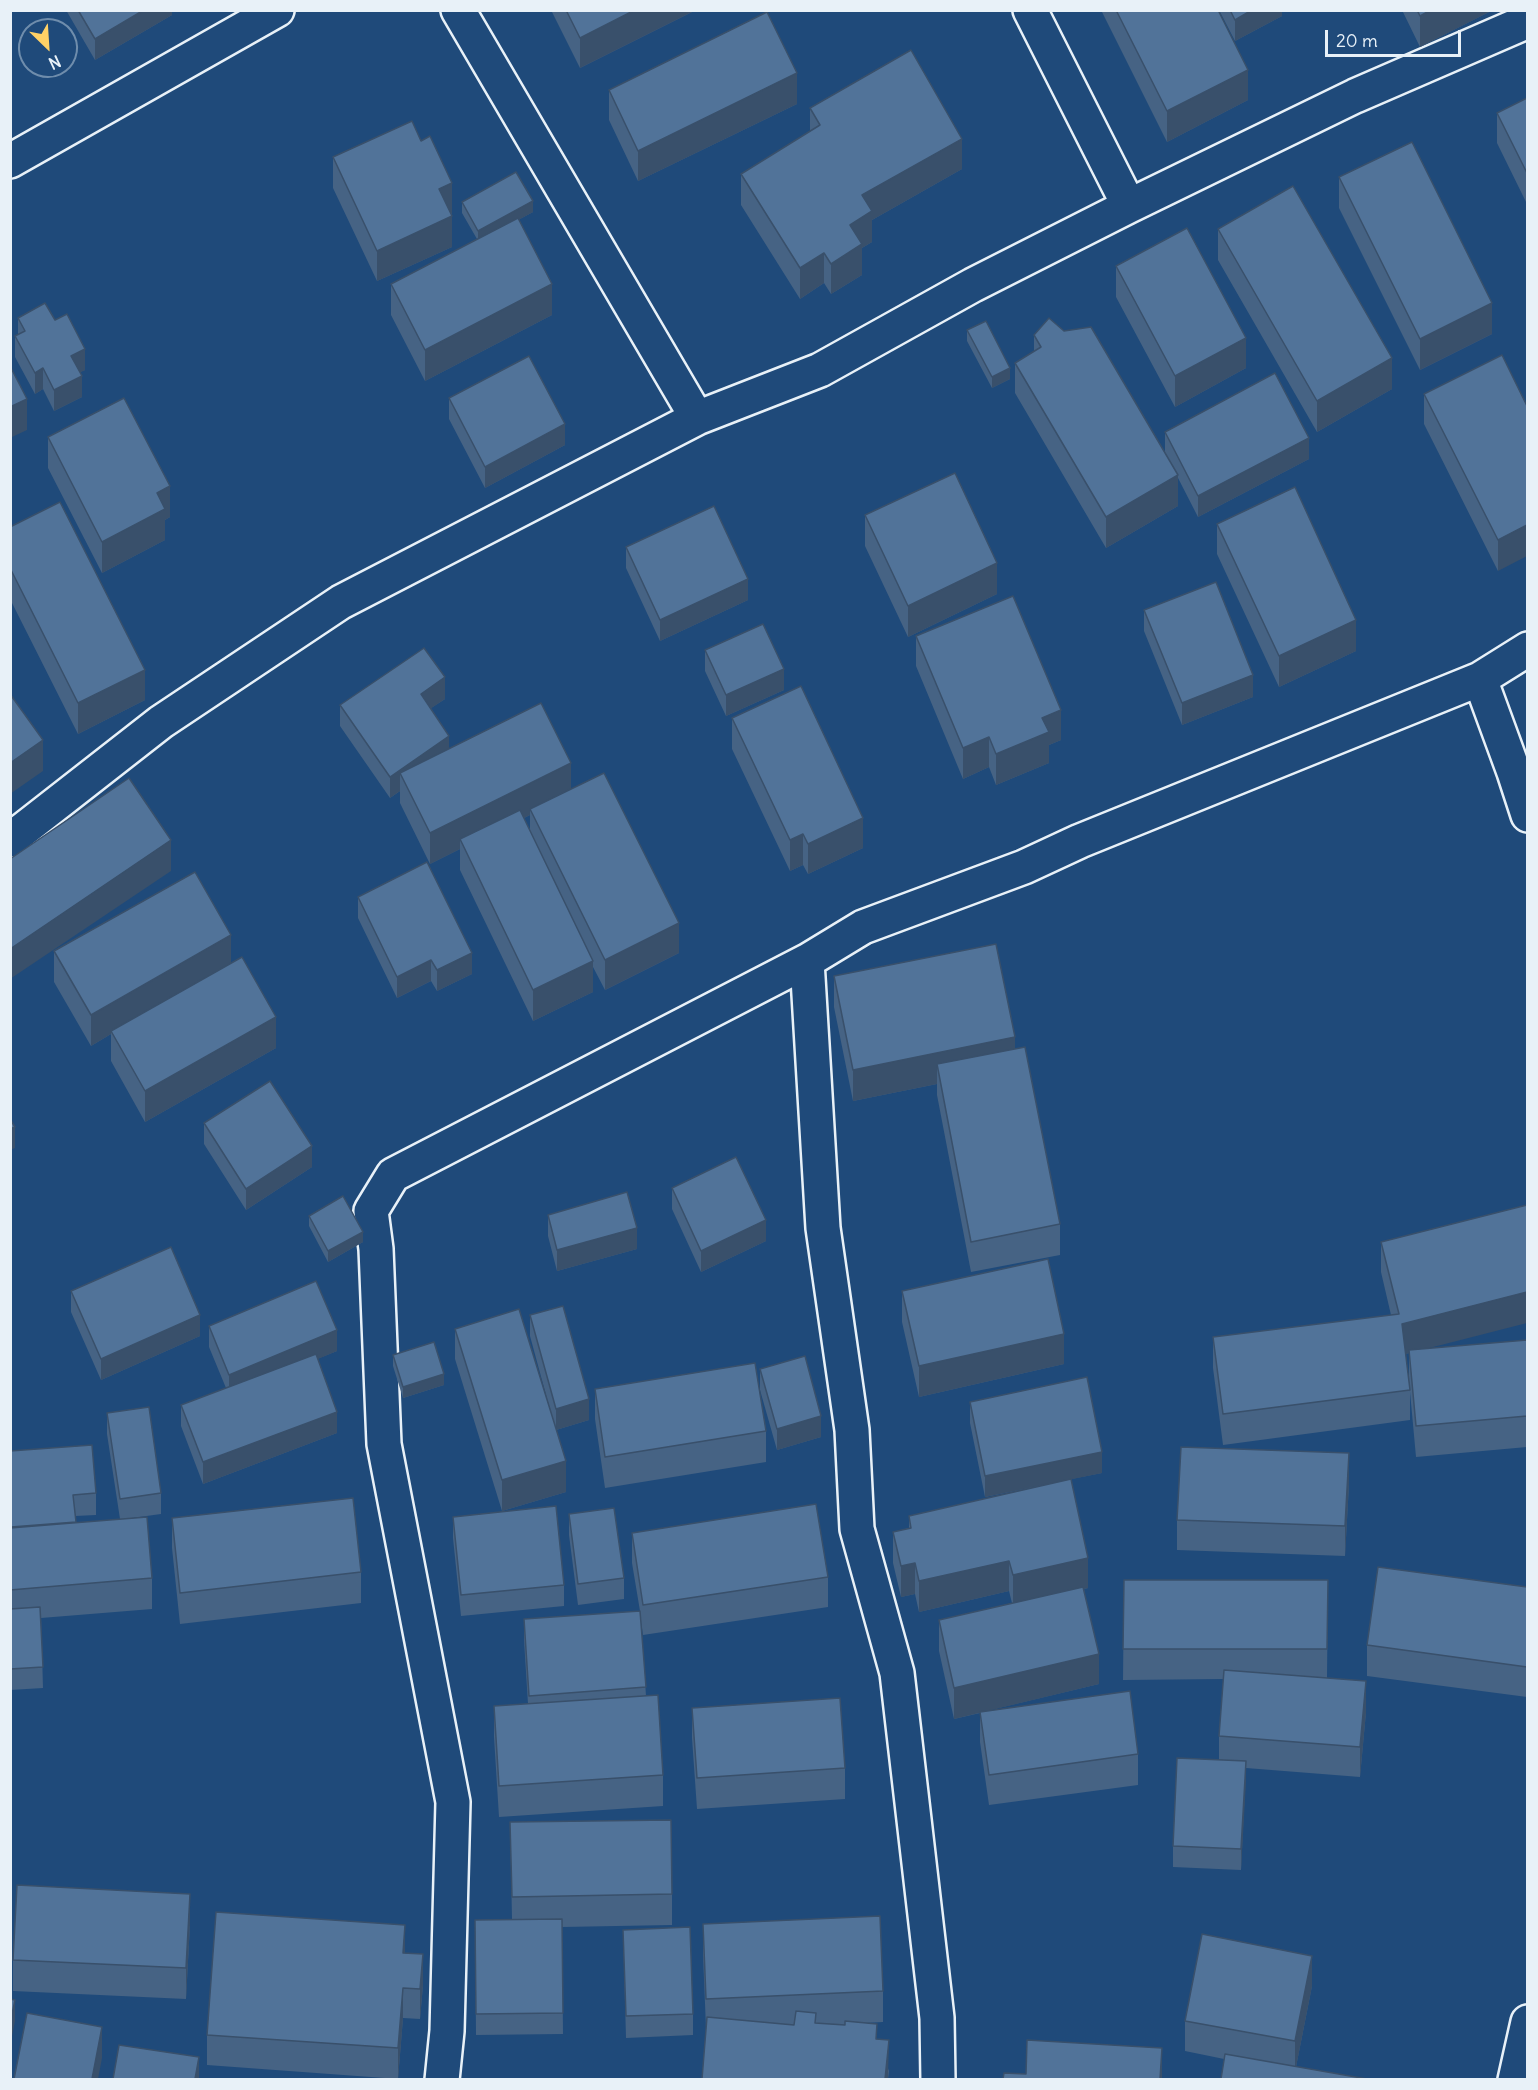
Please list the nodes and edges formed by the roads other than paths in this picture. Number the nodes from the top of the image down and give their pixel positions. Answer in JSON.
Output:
{"nodes":[{"id":1,"x":277,"y":10,"type":"edge"},
{"id":2,"x":458,"y":10,"type":"edge"},
{"id":3,"x":1030,"y":10,"type":"edge"},
{"id":4,"x":1527,"y":21,"type":"edge"},
{"id":5,"x":10,"y":161,"type":"edge"},
{"id":6,"x":1130,"y":206,"type":"junction"},
{"id":7,"x":697,"y":418,"type":"junction"},
{"id":8,"x":1527,"y":649,"type":"edge"},
{"id":9,"x":1480,"y":678,"type":"junction"},
{"id":10,"x":1527,"y":815,"type":"edge"},
{"id":11,"x":10,"y":840,"type":"edge"},
{"id":12,"x":807,"y":961,"type":"junction"},
{"id":13,"x":1527,"y":2022,"type":"edge"},
{"id":14,"x":442,"y":2079,"type":"edge"},
{"id":15,"x":938,"y":2079,"type":"edge"},
{"id":16,"x":1515,"y":2079,"type":"edge"}],
"edges":[{"from":1,"to":5,"type":"street"},
{"from":2,"to":7,"type":"street"},
{"from":3,"to":6,"type":"street"},
{"from":4,"to":6,"type":"street"},
{"from":6,"to":7,"type":"street"},
{"from":7,"to":11,"type":"street"},
{"from":8,"to":9,"type":"street"},
{"from":9,"to":10,"type":"street"},
{"from":9,"to":12,"type":"street"},
{"from":12,"to":14,"type":"street"},
{"from":12,"to":15,"type":"street"},
{"from":13,"to":16,"type":"street"}]}
